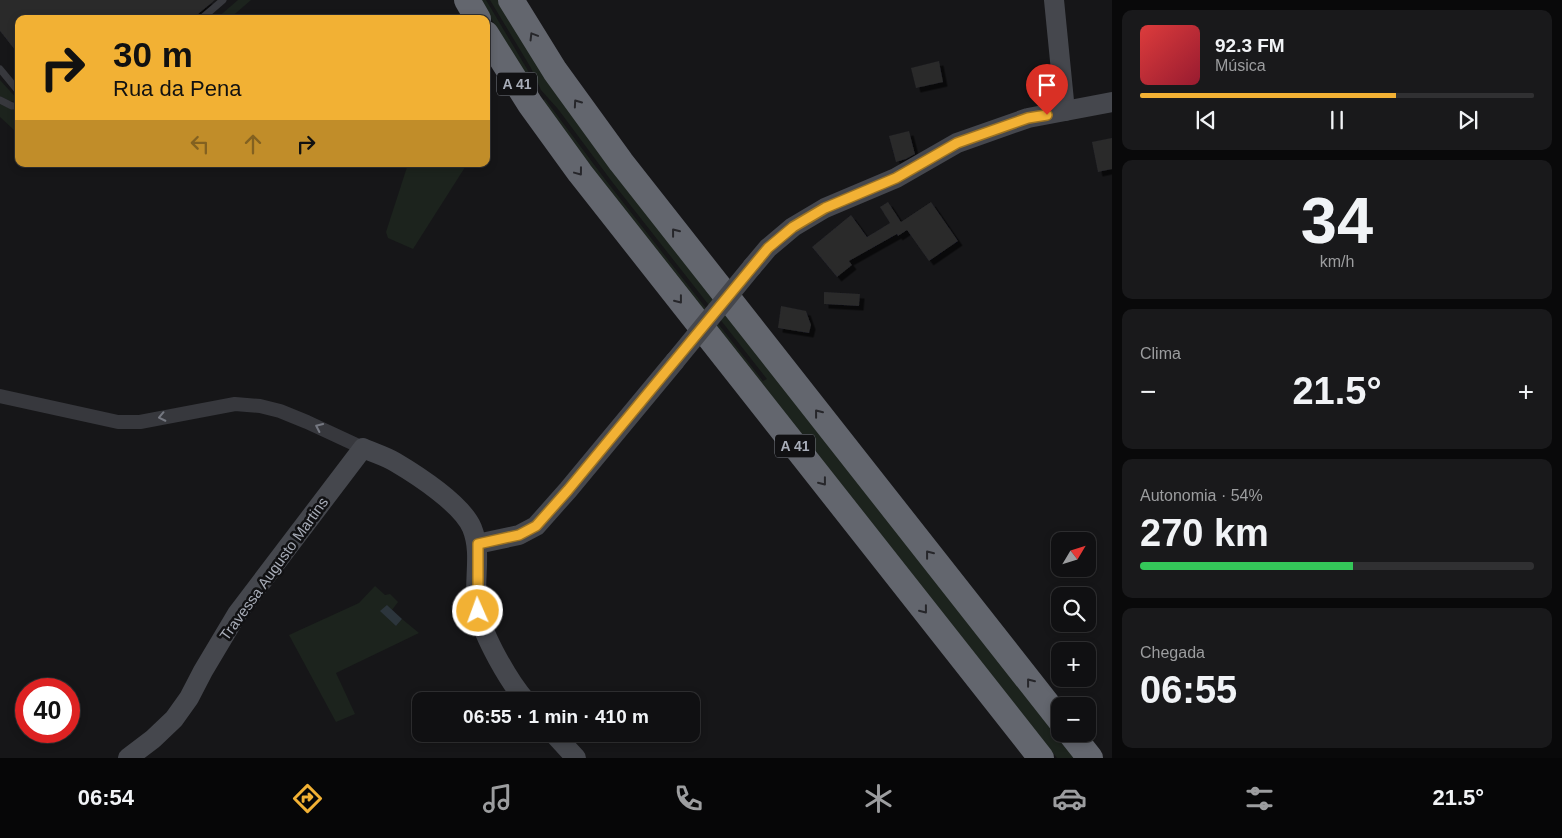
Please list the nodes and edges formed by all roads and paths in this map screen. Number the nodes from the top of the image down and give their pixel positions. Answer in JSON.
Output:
{"nodes":[{"id":1,"x":223,"y":0,"type":"edge"},
{"id":2,"x":467,"y":0,"type":"edge"},
{"id":3,"x":511,"y":0,"type":"edge"},
{"id":4,"x":1054,"y":0,"type":"edge"},
{"id":5,"x":206,"y":15,"type":"edge"},
{"id":6,"x":476,"y":15,"type":"edge"},
{"id":7,"x":490,"y":40,"type":"edge"},
{"id":8,"x":0,"y":69,"type":"edge"},
{"id":9,"x":15,"y":87,"type":"edge"},
{"id":10,"x":0,"y":100,"type":"edge"},
{"id":11,"x":1112,"y":102,"type":"edge"},
{"id":12,"x":15,"y":106,"type":"edge"},
{"id":13,"x":1065,"y":111,"type":"junction"},
{"id":14,"x":0,"y":396,"type":"edge"},
{"id":15,"x":363,"y":448,"type":"junction"},
{"id":16,"x":478,"y":544,"type":"junction"},
{"id":17,"x":520,"y":692,"type":"edge"},
{"id":18,"x":1051,"y":709,"type":"edge"},
{"id":19,"x":561,"y":742,"type":"edge"},
{"id":20,"x":1077,"y":742,"type":"edge"},
{"id":21,"x":128,"y":758,"type":"edge"},
{"id":22,"x":576,"y":758,"type":"edge"},
{"id":23,"x":1041,"y":758,"type":"edge"},
{"id":24,"x":1090,"y":758,"type":"edge"}],
"edges":[{"from":1,"to":5,"type":"lane"},
{"from":2,"to":6,"type":"highway"},
{"from":18,"to":3,"type":"highway","number":"A 41","one_way":true},
{"from":4,"to":13,"type":"street"},
{"from":7,"to":23,"type":"highway","number":"A 41","one_way":true},
{"from":8,"to":9,"type":"lane"},
{"from":10,"to":12,"type":"lane"},
{"from":11,"to":13,"type":"street"},
{"from":13,"to":16,"type":"street","bridge":true},
{"from":15,"to":14,"type":"street","one_way":true},
{"from":15,"to":16,"type":"street"},
{"from":15,"to":21,"type":"street","name":"Travessa Augusto Martins"},
{"from":16,"to":17,"type":"street"},
{"from":19,"to":22,"type":"street"},
{"from":20,"to":24,"type":"highway"}]}
